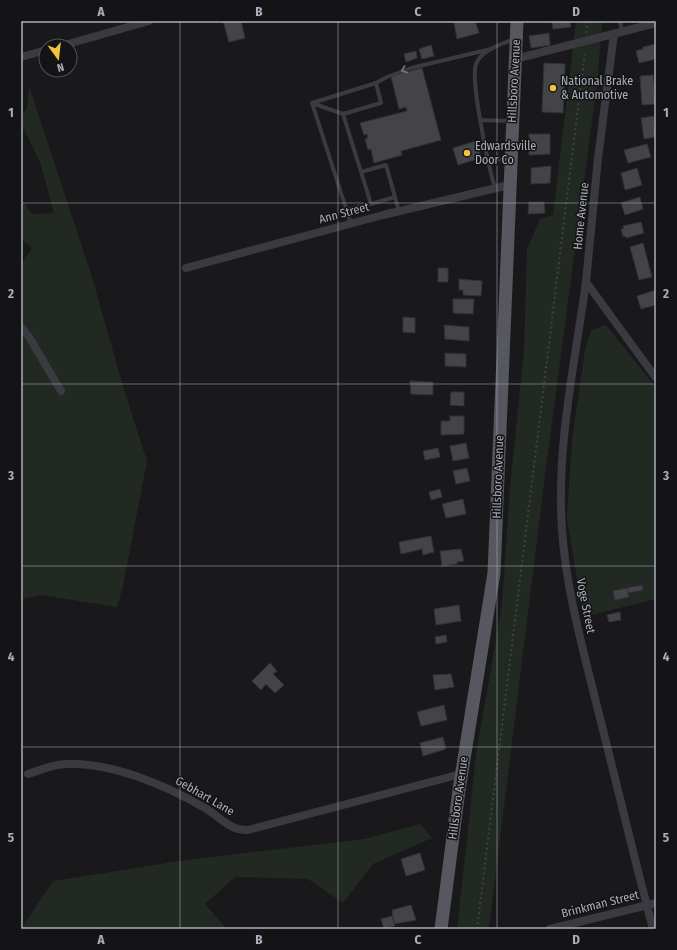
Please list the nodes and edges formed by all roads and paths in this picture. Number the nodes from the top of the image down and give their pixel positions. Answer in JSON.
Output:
{"nodes":[{"id":1,"x":149,"y":21,"type":"edge"},
{"id":2,"x":517,"y":21,"type":"edge"},
{"id":3,"x":588,"y":21,"type":"edge"},
{"id":4,"x":620,"y":21,"type":"edge"},
{"id":5,"x":139,"y":22,"type":"edge"},
{"id":6,"x":656,"y":23,"type":"edge"},
{"id":7,"x":618,"y":32,"type":"junction"},
{"id":8,"x":586,"y":35,"type":"dead end"},
{"id":9,"x":516,"y":38,"type":"junction"},
{"id":10,"x":78,"y":41,"type":"edge"},
{"id":11,"x":585,"y":46,"type":"dead end"},
{"id":12,"x":491,"y":49,"type":"junction"},
{"id":13,"x":38,"y":52,"type":"edge"},
{"id":14,"x":21,"y":57,"type":"edge"},
{"id":15,"x":515,"y":59,"type":"junction"},
{"id":16,"x":376,"y":83,"type":"junction"},
{"id":17,"x":312,"y":103,"type":"junction"},
{"id":18,"x":343,"y":114,"type":"junction"},
{"id":19,"x":481,"y":120,"type":"junction"},
{"id":20,"x":512,"y":121,"type":"junction"},
{"id":21,"x":511,"y":158,"type":"junction"},
{"id":22,"x":488,"y":161,"type":"junction"},
{"id":23,"x":361,"y":172,"type":"junction"},
{"id":24,"x":509,"y":185,"type":"junction"},
{"id":25,"x":495,"y":188,"type":"junction"},
{"id":26,"x":395,"y":197,"type":"junction"},
{"id":27,"x":370,"y":204,"type":"junction"},
{"id":28,"x":346,"y":210,"type":"junction"},
{"id":29,"x":399,"y":211,"type":"junction"},
{"id":30,"x":351,"y":224,"type":"junction"},
{"id":31,"x":186,"y":268,"type":"dead end"},
{"id":32,"x":586,"y":282,"type":"junction"},
{"id":33,"x":21,"y":327,"type":"edge"},
{"id":34,"x":656,"y":378,"type":"edge"},
{"id":35,"x":61,"y":391,"type":"dead end"},
{"id":36,"x":28,"y":774,"type":"dead end"},
{"id":37,"x":461,"y":774,"type":"junction"},
{"id":38,"x":656,"y":903,"type":"edge"},
{"id":39,"x":646,"y":905,"type":"junction"},
{"id":40,"x":441,"y":929,"type":"edge"},
{"id":41,"x":477,"y":929,"type":"edge"},
{"id":42,"x":550,"y":929,"type":"edge"},
{"id":43,"x":653,"y":929,"type":"edge"}],
"edges":[{"from":1,"to":5,"type":"street"},
{"from":2,"to":9,"type":"main road","name":"Hillsboro Avenue"},
{"from":3,"to":8,"type":"path"},
{"from":4,"to":7,"type":"lane"},
{"from":5,"to":10,"type":"street"},
{"from":6,"to":7,"type":"street"},
{"from":7,"to":15,"type":"street"},
{"from":7,"to":32,"type":"street","name":"Home Avenue"},
{"from":9,"to":12,"type":"lane"},
{"from":9,"to":15,"type":"main road","name":"Hillsboro Avenue"},
{"from":11,"to":41,"type":"path"},
{"from":12,"to":16,"type":"lane","one_way":true},
{"from":12,"to":19,"type":"lane"},
{"from":13,"to":14,"type":"street"},
{"from":15,"to":20,"type":"main road","name":"Hillsboro Avenue"},
{"from":16,"to":17,"type":"lane"},
{"from":16,"to":18,"type":"lane"},
{"from":17,"to":18,"type":"lane"},
{"from":17,"to":28,"type":"lane"},
{"from":18,"to":23,"type":"lane"},
{"from":19,"to":20,"type":"lane"},
{"from":19,"to":22,"type":"lane"},
{"from":20,"to":21,"type":"main road","name":"Hillsboro Avenue"},
{"from":21,"to":22,"type":"lane"},
{"from":21,"to":24,"type":"main road","name":"Hillsboro Avenue"},
{"from":22,"to":25,"type":"lane"},
{"from":23,"to":26,"type":"lane"},
{"from":23,"to":27,"type":"lane"},
{"from":24,"to":25,"type":"street","name":"Ann Street"},
{"from":24,"to":37,"type":"main road","name":"Hillsboro Avenue"},
{"from":25,"to":29,"type":"street","name":"Ann Street"},
{"from":26,"to":27,"type":"lane"},
{"from":26,"to":29,"type":"lane"},
{"from":27,"to":28,"type":"lane"},
{"from":28,"to":30,"type":"lane"},
{"from":29,"to":30,"type":"street","name":"Ann Street"},
{"from":30,"to":31,"type":"street","name":"Ann Street"},
{"from":32,"to":34,"type":"street"},
{"from":32,"to":39,"type":"street","name":"Voge Street"},
{"from":33,"to":35,"type":"street"},
{"from":36,"to":37,"type":"street","name":"Gebhart Lane"},
{"from":37,"to":40,"type":"main road","name":"Hillsboro Avenue"},
{"from":38,"to":39,"type":"street","name":"Brinkman Street"},
{"from":39,"to":42,"type":"street","name":"Brinkman Street"},
{"from":39,"to":43,"type":"street","name":"Voge Street"}]}
